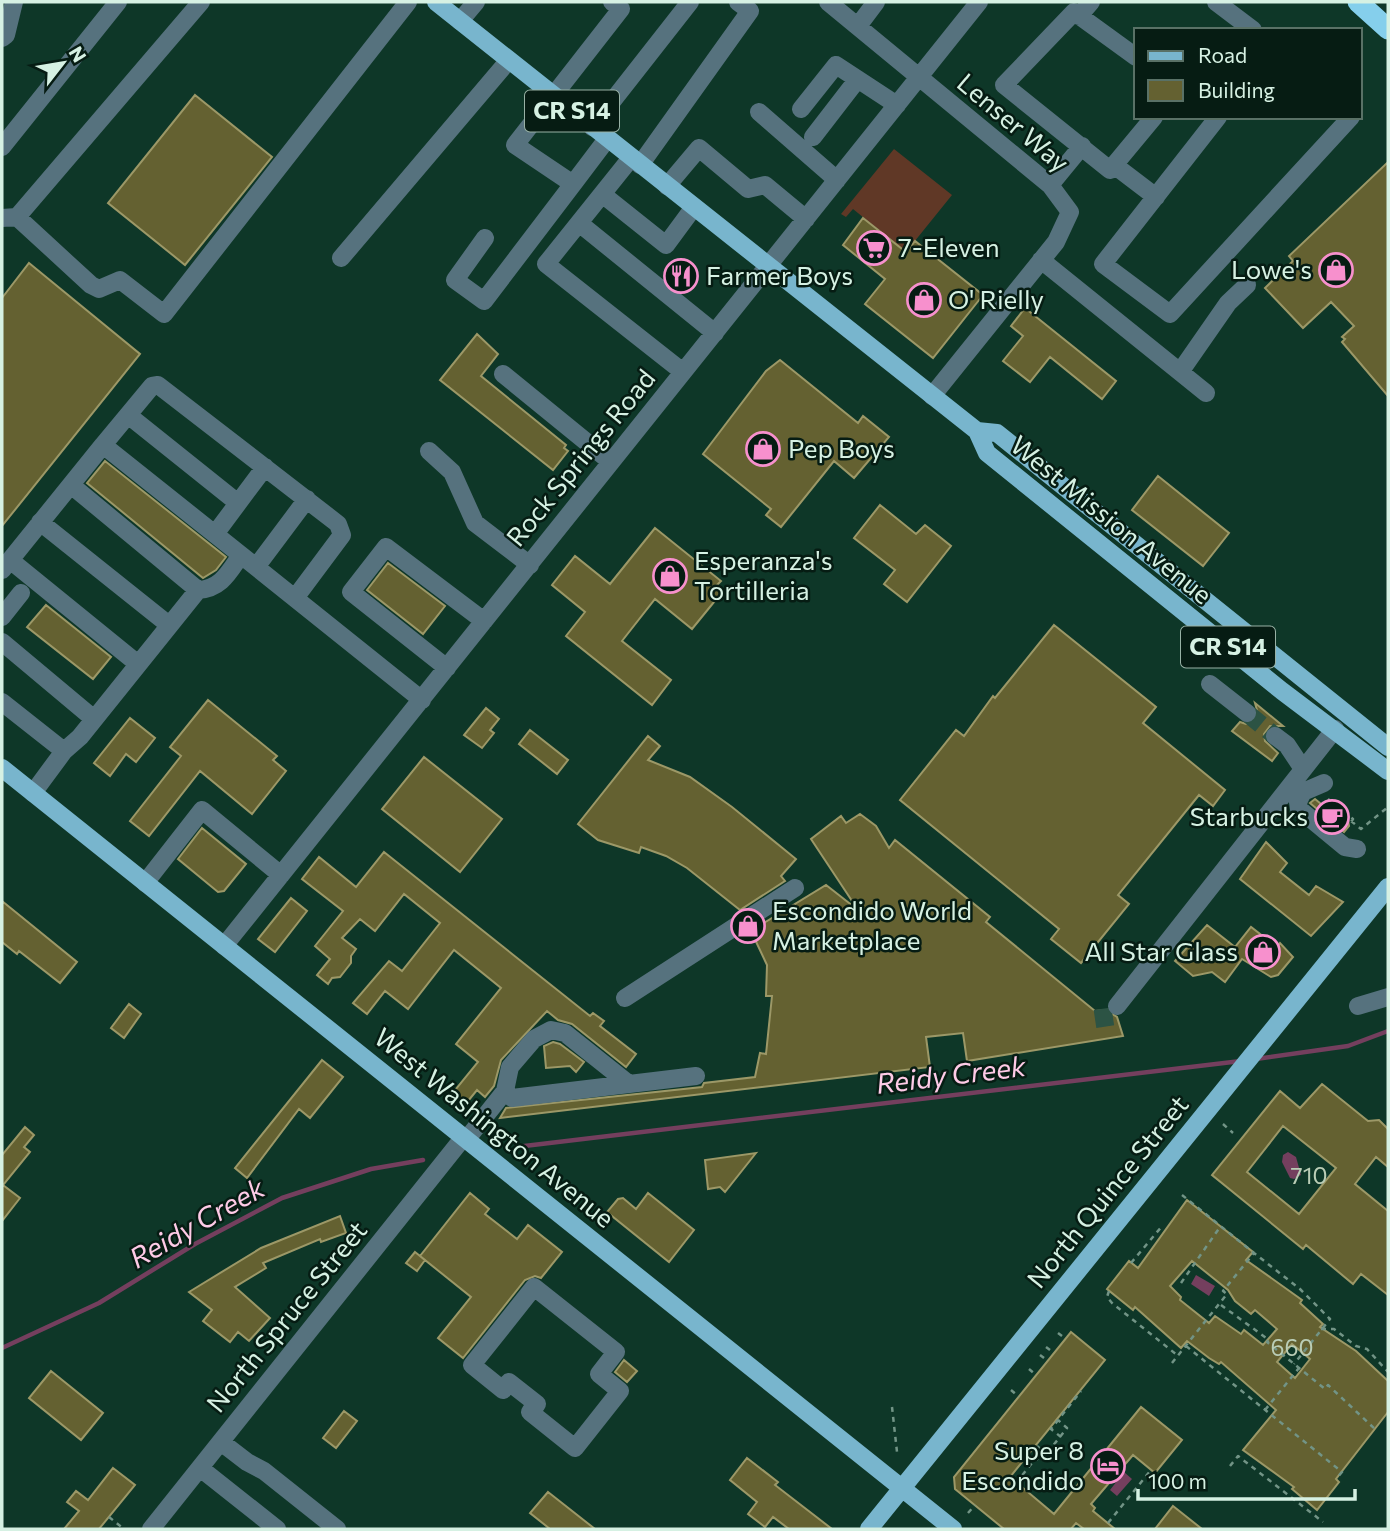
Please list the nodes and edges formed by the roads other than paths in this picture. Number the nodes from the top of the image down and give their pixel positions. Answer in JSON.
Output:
{"nodes":[{"id":1,"x":14,"y":2,"type":"edge"},
{"id":2,"x":118,"y":2,"type":"edge"},
{"id":3,"x":201,"y":2,"type":"edge"},
{"id":4,"x":408,"y":2,"type":"edge"},
{"id":5,"x":436,"y":2,"type":"edge"},
{"id":6,"x":476,"y":2,"type":"edge"},
{"id":7,"x":612,"y":2,"type":"edge"},
{"id":8,"x":690,"y":2,"type":"edge"},
{"id":9,"x":738,"y":2,"type":"edge"},
{"id":10,"x":828,"y":2,"type":"edge"},
{"id":11,"x":876,"y":2,"type":"edge"},
{"id":12,"x":979,"y":2,"type":"edge"},
{"id":13,"x":1216,"y":2,"type":"edge"},
{"id":14,"x":1358,"y":2,"type":"edge"},
{"id":15,"x":1372,"y":2,"type":"edge"},
{"id":16,"x":1085,"y":9,"type":"edge"},
{"id":17,"x":1388,"y":15,"type":"edge"},
{"id":18,"x":460,"y":21,"type":"junction"},
{"id":19,"x":858,"y":26,"type":"junction"},
{"id":20,"x":1250,"y":28,"type":"edge"},
{"id":21,"x":1388,"y":29,"type":"edge"},
{"id":22,"x":2,"y":38,"type":"edge"},
{"id":23,"x":1134,"y":55,"type":"edge"},
{"id":24,"x":509,"y":60,"type":"junction"},
{"id":25,"x":918,"y":78,"type":"junction"},
{"id":26,"x":858,"y":80,"type":"junction"},
{"id":27,"x":553,"y":95,"type":"junction"},
{"id":28,"x":897,"y":105,"type":"junction"},
{"id":29,"x":801,"y":109,"type":"dead end"},
{"id":30,"x":759,"y":112,"type":"dead end"},
{"id":31,"x":1152,"y":119,"type":"edge"},
{"id":32,"x":1216,"y":119,"type":"edge"},
{"id":33,"x":1349,"y":119,"type":"edge"},
{"id":34,"x":592,"y":127,"type":"junction"},
{"id":35,"x":813,"y":137,"type":"dead end"},
{"id":36,"x":607,"y":139,"type":"junction"},
{"id":37,"x":1082,"y":146,"type":"junction"},
{"id":38,"x":2,"y":148,"type":"edge"},
{"id":39,"x":635,"y":162,"type":"junction"},
{"id":40,"x":1114,"y":165,"type":"junction"},
{"id":41,"x":837,"y":180,"type":"junction"},
{"id":42,"x":573,"y":184,"type":"junction"},
{"id":43,"x":1050,"y":184,"type":"junction"},
{"id":44,"x":667,"y":186,"type":"junction"},
{"id":45,"x":602,"y":194,"type":"junction"},
{"id":46,"x":1156,"y":197,"type":"junction"},
{"id":47,"x":694,"y":207,"type":"junction"},
{"id":48,"x":9,"y":217,"type":"edge"},
{"id":49,"x":806,"y":219,"type":"junction"},
{"id":50,"x":579,"y":223,"type":"junction"},
{"id":51,"x":485,"y":238,"type":"dead end"},
{"id":52,"x":341,"y":258,"type":"dead end"},
{"id":53,"x":1041,"y":261,"type":"junction"},
{"id":54,"x":770,"y":266,"type":"junction"},
{"id":55,"x":1247,"y":285,"type":"dead end"},
{"id":56,"x":715,"y":333,"type":"junction"},
{"id":57,"x":683,"y":372,"type":"junction"},
{"id":58,"x":1180,"y":372,"type":"junction"},
{"id":59,"x":503,"y":374,"type":"dead end"},
{"id":60,"x":1206,"y":393,"type":"dead end"},
{"id":61,"x":931,"y":395,"type":"junction"},
{"id":62,"x":128,"y":415,"type":"junction"},
{"id":63,"x":977,"y":431,"type":"junction"},
{"id":64,"x":103,"y":445,"type":"junction"},
{"id":65,"x":429,"y":451,"type":"dead end"},
{"id":66,"x":611,"y":462,"type":"junction"},
{"id":67,"x":265,"y":467,"type":"junction"},
{"id":68,"x":71,"y":485,"type":"junction"},
{"id":69,"x":307,"y":499,"type":"junction"},
{"id":70,"x":238,"y":503,"type":"junction"},
{"id":71,"x":40,"y":523,"type":"junction"},
{"id":72,"x":215,"y":534,"type":"junction"},
{"id":73,"x":249,"y":561,"type":"junction"},
{"id":74,"x":6,"y":565,"type":"edge"},
{"id":75,"x":530,"y":565,"type":"junction"},
{"id":76,"x":198,"y":590,"type":"junction"},
{"id":77,"x":21,"y":593,"type":"dead end"},
{"id":78,"x":295,"y":598,"type":"junction"},
{"id":79,"x":2,"y":617,"type":"edge"},
{"id":80,"x":484,"y":621,"type":"junction"},
{"id":81,"x":169,"y":625,"type":"junction"},
{"id":82,"x":2,"y":642,"type":"edge"},
{"id":83,"x":138,"y":664,"type":"junction"},
{"id":84,"x":447,"y":668,"type":"junction"},
{"id":85,"x":1210,"y":684,"type":"dead end"},
{"id":86,"x":422,"y":699,"type":"junction"},
{"id":87,"x":2,"y":702,"type":"edge"},
{"id":88,"x":1247,"y":713,"type":"tunnel mouth"},
{"id":89,"x":94,"y":719,"type":"junction"},
{"id":90,"x":1335,"y":729,"type":"junction"},
{"id":91,"x":1275,"y":736,"type":"tunnel mouth"},
{"id":92,"x":1388,"y":747,"type":"edge"},
{"id":93,"x":64,"y":751,"type":"junction"},
{"id":94,"x":2,"y":768,"type":"edge"},
{"id":95,"x":1303,"y":769,"type":"junction"},
{"id":96,"x":1388,"y":771,"type":"edge"},
{"id":97,"x":1324,"y":789,"type":"road end"},
{"id":98,"x":33,"y":793,"type":"junction"},
{"id":99,"x":1357,"y":849,"type":"dead end"},
{"id":100,"x":281,"y":875,"type":"junction"},
{"id":101,"x":145,"y":883,"type":"junction"},
{"id":102,"x":1388,"y":887,"type":"edge"},
{"id":103,"x":795,"y":888,"type":"dead end"},
{"id":104,"x":224,"y":946,"type":"junction"},
{"id":105,"x":1388,"y":997,"type":"edge"},
{"id":106,"x":625,"y":998,"type":"dead end"},
{"id":107,"x":1358,"y":1006,"type":"dead end"},
{"id":108,"x":1118,"y":1012,"type":"tunnel mouth"},
{"id":109,"x":696,"y":1076,"type":"dead end"},
{"id":110,"x":629,"y":1084,"type":"junction"},
{"id":111,"x":505,"y":1091,"type":"junction"},
{"id":112,"x":465,"y":1139,"type":"junction"},
{"id":113,"x":534,"y":1287,"type":"joint"},
{"id":114,"x":221,"y":1441,"type":"junction"},
{"id":115,"x":200,"y":1468,"type":"junction"},
{"id":116,"x":901,"y":1488,"type":"junction"},
{"id":117,"x":151,"y":1529,"type":"edge"},
{"id":118,"x":277,"y":1529,"type":"edge"},
{"id":119,"x":337,"y":1529,"type":"edge"},
{"id":120,"x":869,"y":1529,"type":"edge"},
{"id":121,"x":953,"y":1529,"type":"edge"}],
"edges":[{"from":1,"to":22,"type":"street"},
{"from":2,"to":38,"type":"street"},
{"from":3,"to":48,"type":"street"},
{"from":4,"to":48,"type":"street"},
{"from":5,"to":18,"type":"main road","name":"West Mission Avenue","number":"CR S14"},
{"from":6,"to":18,"type":"street"},
{"from":7,"to":27,"type":"street"},
{"from":8,"to":34,"type":"street"},
{"from":9,"to":39,"type":"street"},
{"from":10,"to":19,"type":"street","name":"Lenser Way"},
{"from":11,"to":19,"type":"street"},
{"from":12,"to":25,"type":"street","name":"Rock Springs Road"},
{"from":13,"to":20,"type":"street"},
{"from":14,"to":21,"type":"highway"},
{"from":15,"to":17,"type":"highway"},
{"from":16,"to":23,"type":"street"},
{"from":16,"to":37,"type":"street"},
{"from":18,"to":24,"type":"main road","name":"West Mission Avenue","number":"CR S14"},
{"from":19,"to":25,"type":"street","name":"Lenser Way"},
{"from":24,"to":27,"type":"main road","name":"West Mission Avenue","number":"CR S14"},
{"from":24,"to":52,"type":"street"},
{"from":25,"to":28,"type":"street","name":"Rock Springs Road"},
{"from":25,"to":43,"type":"street","name":"Lenser Way"},
{"from":26,"to":28,"type":"street"},
{"from":26,"to":29,"type":"street"},
{"from":26,"to":35,"type":"street"},
{"from":27,"to":34,"type":"main road","name":"West Mission Avenue","number":"CR S14"},
{"from":27,"to":42,"type":"street"},
{"from":28,"to":41,"type":"street","name":"Rock Springs Road"},
{"from":30,"to":41,"type":"street"},
{"from":31,"to":40,"type":"street"},
{"from":32,"to":46,"type":"street"},
{"from":33,"to":46,"type":"street"},
{"from":34,"to":36,"type":"main road","name":"West Mission Avenue","number":"CR S14"},
{"from":36,"to":39,"type":"main road","name":"West Mission Avenue","number":"CR S14"},
{"from":36,"to":42,"type":"street"},
{"from":37,"to":40,"type":"street"},
{"from":37,"to":43,"type":"street"},
{"from":39,"to":44,"type":"main road","name":"West Mission Avenue","number":"CR S14"},
{"from":39,"to":45,"type":"street"},
{"from":40,"to":46,"type":"street"},
{"from":41,"to":49,"type":"street","name":"Rock Springs Road"},
{"from":42,"to":51,"type":"street"},
{"from":43,"to":53,"type":"street","name":"Lenser Way"},
{"from":44,"to":47,"type":"main road","name":"West Mission Avenue","number":"CR S14"},
{"from":44,"to":49,"type":"street"},
{"from":45,"to":47,"type":"street"},
{"from":45,"to":50,"type":"street"},
{"from":47,"to":54,"type":"main road","name":"West Mission Avenue","number":"CR S14"},
{"from":49,"to":54,"type":"street","name":"Rock Springs Road"},
{"from":50,"to":56,"type":"street"},
{"from":50,"to":57,"type":"street"},
{"from":53,"to":58,"type":"street"},
{"from":53,"to":61,"type":"street"},
{"from":54,"to":56,"type":"street","name":"Rock Springs Road"},
{"from":54,"to":61,"type":"main road","name":"West Mission Avenue","number":"CR S14"},
{"from":55,"to":58,"type":"street"},
{"from":56,"to":57,"type":"street","name":"Rock Springs Road"},
{"from":57,"to":66,"type":"street","name":"Rock Springs Road"},
{"from":58,"to":60,"type":"street"},
{"from":59,"to":66,"type":"street"},
{"from":61,"to":63,"type":"main road","name":"West Mission Avenue","number":"CR S14"},
{"from":62,"to":64,"type":"street"},
{"from":62,"to":67,"type":"street"},
{"from":62,"to":70,"type":"street"},
{"from":63,"to":90,"type":"main road","name":"West Mission Avenue","number":"CR S14"},
{"from":63,"to":92,"type":"main road","name":"West Mission Avenue","number":"CR S14"},
{"from":64,"to":68,"type":"street"},
{"from":64,"to":72,"type":"street"},
{"from":65,"to":75,"type":"street"},
{"from":66,"to":75,"type":"street","name":"Rock Springs Road"},
{"from":67,"to":69,"type":"street"},
{"from":67,"to":70,"type":"street"},
{"from":68,"to":71,"type":"street"},
{"from":68,"to":76,"type":"street"},
{"from":69,"to":73,"type":"street"},
{"from":69,"to":78,"type":"street"},
{"from":70,"to":72,"type":"street"},
{"from":71,"to":74,"type":"street"},
{"from":71,"to":81,"type":"street"},
{"from":72,"to":73,"type":"street"},
{"from":73,"to":76,"type":"street"},
{"from":73,"to":78,"type":"street"},
{"from":74,"to":83,"type":"street"},
{"from":75,"to":80,"type":"street","name":"Rock Springs Road"},
{"from":76,"to":81,"type":"street"},
{"from":77,"to":79,"type":"street"},
{"from":78,"to":86,"type":"street"},
{"from":80,"to":84,"type":"street","name":"Rock Springs Road"},
{"from":80,"to":84,"type":"street"},
{"from":81,"to":83,"type":"street"},
{"from":82,"to":89,"type":"street"},
{"from":83,"to":89,"type":"street"},
{"from":84,"to":86,"type":"street","name":"Rock Springs Road"},
{"from":85,"to":88,"type":"street"},
{"from":86,"to":100,"type":"street","name":"Rock Springs Road"},
{"from":87,"to":93,"type":"street"},
{"from":89,"to":93,"type":"street"},
{"from":90,"to":95,"type":"street"},
{"from":90,"to":96,"type":"main road","name":"West Mission Avenue","number":"CR S14"},
{"from":91,"to":95,"type":"street"},
{"from":93,"to":98,"type":"street"},
{"from":94,"to":98,"type":"main road","name":"West Washington Avenue"},
{"from":95,"to":108,"type":"street"},
{"from":97,"to":99,"type":"street"},
{"from":98,"to":101,"type":"main road","name":"West Washington Avenue"},
{"from":100,"to":101,"type":"street"},
{"from":100,"to":104,"type":"street","name":"Rock Springs Road"},
{"from":101,"to":104,"type":"main road","name":"West Washington Avenue"},
{"from":102,"to":116,"type":"main road","name":"North Quince Street"},
{"from":103,"to":106,"type":"street"},
{"from":104,"to":112,"type":"main road","name":"West Washington Avenue"},
{"from":105,"to":107,"type":"street"},
{"from":109,"to":110,"type":"street"},
{"from":110,"to":111,"type":"street"},
{"from":110,"to":111,"type":"street","name":"North Spruce Street"},
{"from":111,"to":112,"type":"street","name":"North Spruce Street"},
{"from":112,"to":114,"type":"street","name":"North Spruce Street"},
{"from":112,"to":116,"type":"main road","name":"West Washington Avenue"},
{"from":113,"to":113,"type":"street"},
{"from":114,"to":115,"type":"street","name":"North Spruce Street"},
{"from":114,"to":119,"type":"street"},
{"from":115,"to":117,"type":"street","name":"North Spruce Street"},
{"from":115,"to":118,"type":"street"},
{"from":116,"to":120,"type":"main road","name":"North Quince Street"},
{"from":116,"to":121,"type":"main road","name":"West Washington Avenue"}]}
